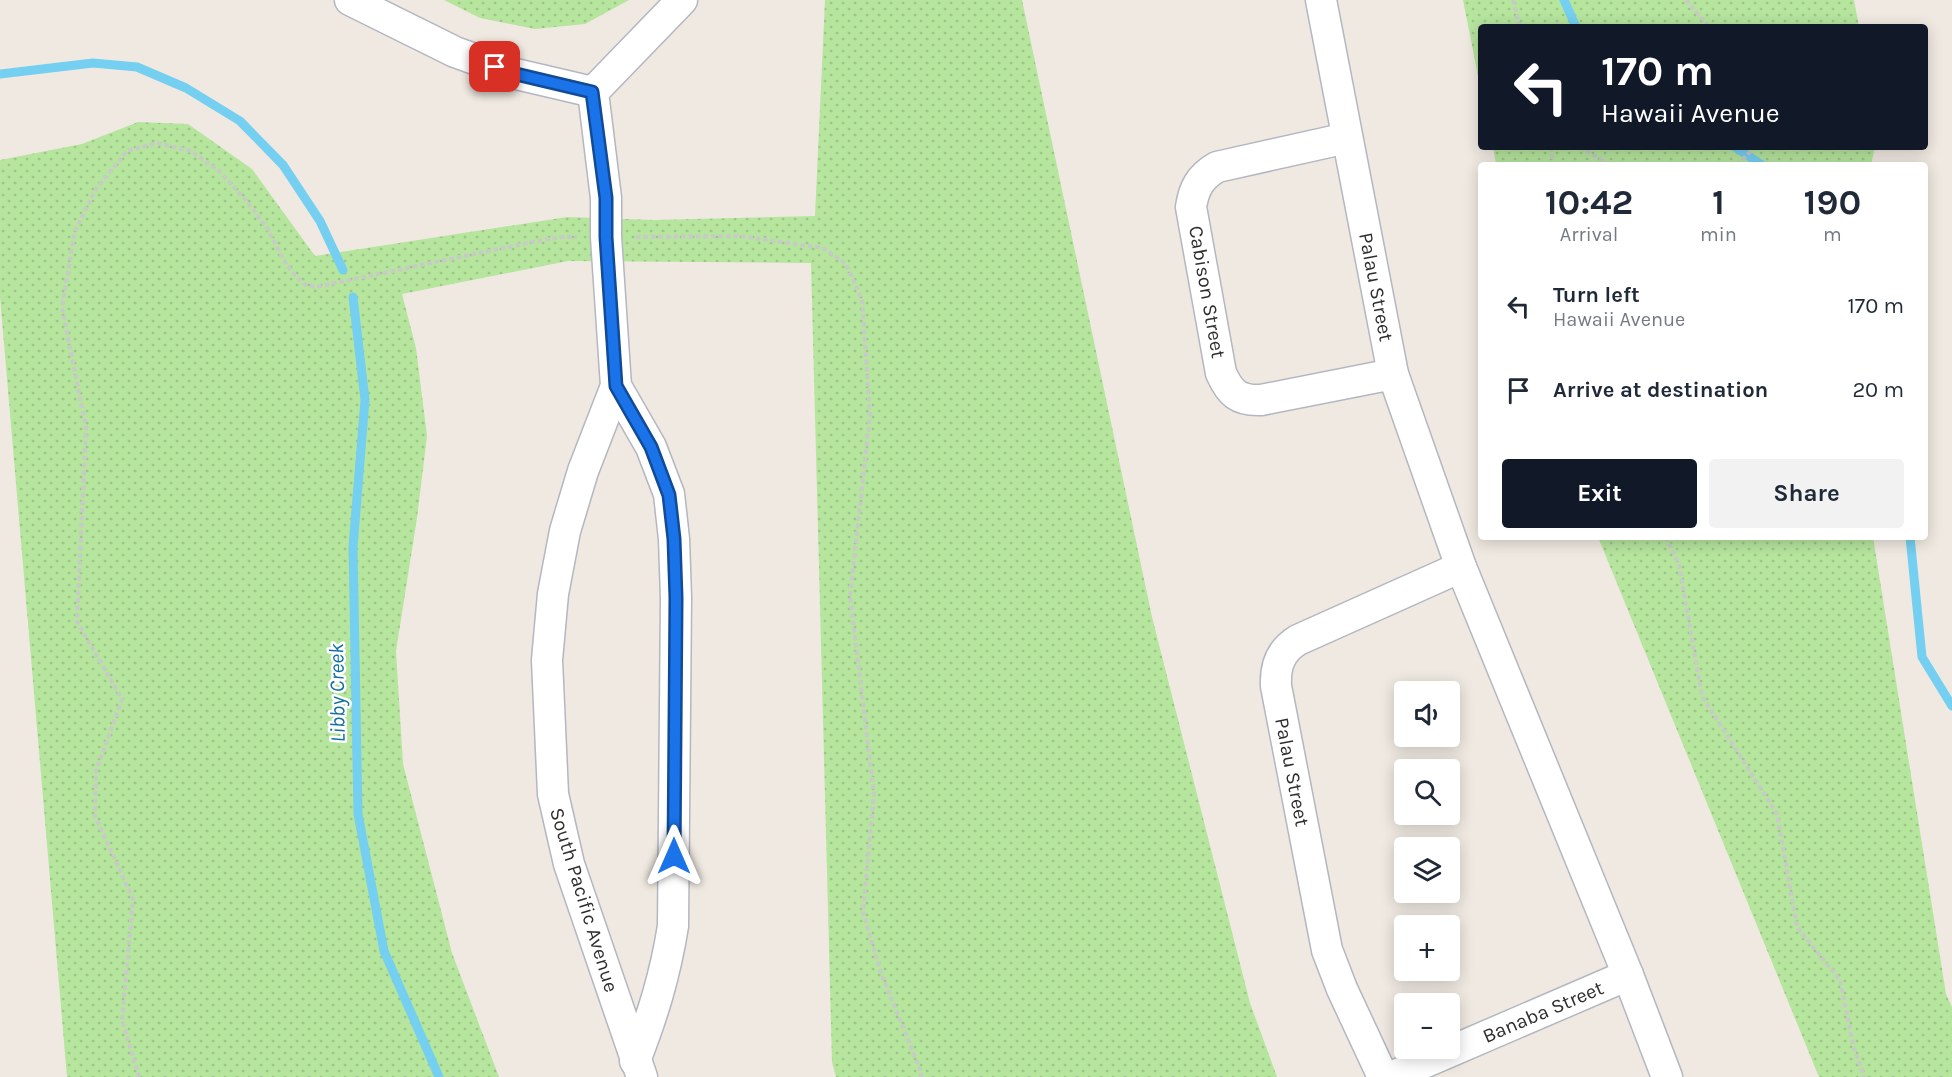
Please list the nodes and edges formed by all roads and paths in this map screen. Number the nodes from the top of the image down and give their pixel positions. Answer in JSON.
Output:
{"nodes":[{"id":1,"x":350,"y":0,"type":"edge"},
{"id":2,"x":682,"y":0,"type":"edge"},
{"id":3,"x":1320,"y":0,"type":"edge"},
{"id":4,"x":1513,"y":0,"type":"edge"},
{"id":5,"x":1686,"y":0,"type":"edge"},
{"id":6,"x":1519,"y":24,"type":"edge"},
{"id":7,"x":1706,"y":24,"type":"edge"},
{"id":8,"x":592,"y":92,"type":"junction"},
{"id":9,"x":1347,"y":138,"type":"junction"},
{"id":10,"x":1585,"y":150,"type":"edge"},
{"id":11,"x":1752,"y":150,"type":"edge"},
{"id":12,"x":1605,"y":162,"type":"edge"},
{"id":13,"x":1740,"y":162,"type":"edge"},
{"id":14,"x":606,"y":237,"type":"junction"},
{"id":15,"x":1393,"y":374,"type":"junction"},
{"id":16,"x":616,"y":386,"type":"junction"},
{"id":17,"x":1667,"y":540,"type":"edge"},
{"id":18,"x":1461,"y":567,"type":"junction"},
{"id":19,"x":1628,"y":975,"type":"junction"},
{"id":20,"x":638,"y":1069,"type":"edge"},
{"id":21,"x":139,"y":1077,"type":"edge"},
{"id":22,"x":921,"y":1077,"type":"edge"},
{"id":23,"x":1383,"y":1077,"type":"edge"},
{"id":24,"x":1391,"y":1077,"type":"edge"},
{"id":25,"x":1667,"y":1077,"type":"edge"},
{"id":26,"x":1864,"y":1077,"type":"edge"}],
"edges":[{"from":1,"to":8,"type":"street"},
{"from":2,"to":8,"type":"street"},
{"from":3,"to":9,"type":"street","name":"Palau Street"},
{"from":4,"to":6,"type":"path"},
{"from":5,"to":7,"type":"path"},
{"from":8,"to":14,"type":"street","name":"South Pacific Avenue"},
{"from":9,"to":15,"type":"street","name":"Palau Street"},
{"from":9,"to":15,"type":"street","name":"Cabison Street"},
{"from":10,"to":12,"type":"path"},
{"from":11,"to":13,"type":"path"},
{"from":14,"to":16,"type":"street","name":"South Pacific Avenue"},
{"from":14,"to":21,"type":"path"},
{"from":14,"to":22,"type":"path"},
{"from":15,"to":18,"type":"street","name":"Palau Street"},
{"from":16,"to":20,"type":"street","name":"South Pacific Avenue"},
{"from":16,"to":20,"type":"street","name":"South Pacific Avenue"},
{"from":17,"to":26,"type":"path"},
{"from":18,"to":19,"type":"street","name":"Palau Street"},
{"from":18,"to":23,"type":"street","name":"Palau Street"},
{"from":19,"to":24,"type":"street","name":"Banaba Street"},
{"from":19,"to":25,"type":"street","name":"Palau Street"}]}
